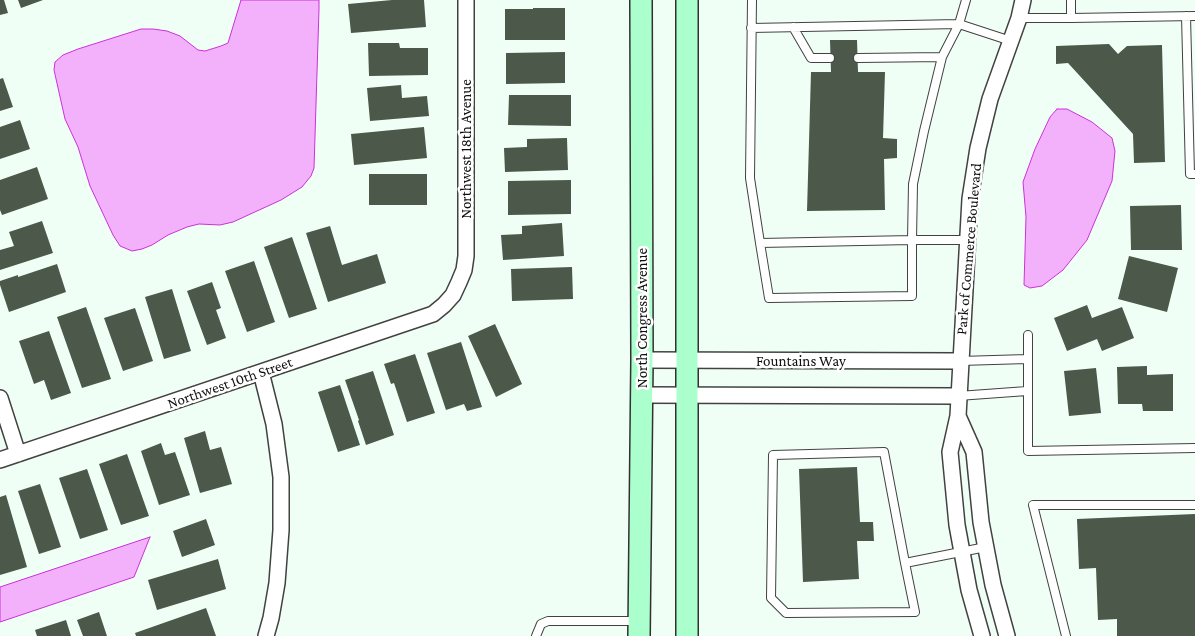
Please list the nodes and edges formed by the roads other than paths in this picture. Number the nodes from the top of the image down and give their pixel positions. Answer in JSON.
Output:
{"nodes":[{"id":1,"x":466,"y":0,"type":"edge"},
{"id":2,"x":641,"y":0,"type":"edge"},
{"id":3,"x":687,"y":0,"type":"edge"},
{"id":4,"x":752,"y":0,"type":"edge"},
{"id":5,"x":966,"y":0,"type":"edge"},
{"id":6,"x":1024,"y":0,"type":"edge"},
{"id":7,"x":1072,"y":0,"type":"edge"},
{"id":8,"x":1186,"y":16,"type":"junction"},
{"id":9,"x":1195,"y":16,"type":"edge"},
{"id":10,"x":1019,"y":18,"type":"junction"},
{"id":11,"x":1071,"y":18,"type":"junction"},
{"id":12,"x":960,"y":24,"type":"junction"},
{"id":13,"x":793,"y":27,"type":"junction"},
{"id":14,"x":751,"y":28,"type":"junction"},
{"id":15,"x":1011,"y":40,"type":"junction"},
{"id":16,"x":942,"y":57,"type":"junction"},
{"id":17,"x":830,"y":58,"type":"dead end"},
{"id":18,"x":858,"y":58,"type":"dead end"},
{"id":19,"x":1195,"y":174,"type":"edge"},
{"id":20,"x":912,"y":240,"type":"junction"},
{"id":21,"x":968,"y":240,"type":"junction"},
{"id":22,"x":760,"y":243,"type":"junction"},
{"id":23,"x":453,"y":295,"type":"joint"},
{"id":24,"x":1028,"y":335,"type":"dead end"},
{"id":25,"x":642,"y":360,"type":"junction"},
{"id":26,"x":687,"y":360,"type":"junction"},
{"id":27,"x":1027,"y":360,"type":"junction"},
{"id":28,"x":960,"y":361,"type":"junction"},
{"id":29,"x":262,"y":372,"type":"junction"},
{"id":30,"x":1027,"y":391,"type":"junction"},
{"id":31,"x":642,"y":395,"type":"junction"},
{"id":32,"x":687,"y":395,"type":"junction"},
{"id":33,"x":958,"y":396,"type":"junction"},
{"id":34,"x":0,"y":398,"type":"edge"},
{"id":35,"x":958,"y":416,"type":"junction"},
{"id":36,"x":1195,"y":448,"type":"edge"},
{"id":37,"x":18,"y":454,"type":"junction"},
{"id":38,"x":0,"y":460,"type":"edge"},
{"id":39,"x":1195,"y":505,"type":"edge"},
{"id":40,"x":986,"y":547,"type":"junction"},
{"id":41,"x":962,"y":551,"type":"junction"},
{"id":42,"x":905,"y":563,"type":"junction"},
{"id":43,"x":639,"y":628,"type":"edge"},
{"id":44,"x":266,"y":636,"type":"edge"},
{"id":45,"x":536,"y":636,"type":"edge"},
{"id":46,"x":687,"y":636,"type":"edge"},
{"id":47,"x":982,"y":636,"type":"edge"},
{"id":48,"x":1007,"y":636,"type":"edge"},
{"id":49,"x":1066,"y":636,"type":"edge"}],
"edges":[{"from":1,"to":23,"type":"street","name":"Northwest 18th Avenue"},
{"from":2,"to":25,"type":"main road","name":"North Congress Avenue"},
{"from":3,"to":26,"type":"main road"},
{"from":4,"to":14,"type":"lane"},
{"from":5,"to":12,"type":"lane"},
{"from":6,"to":10,"type":"street","name":"Park of Commerce Boulevard"},
{"from":7,"to":11,"type":"lane"},
{"from":8,"to":9,"type":"lane"},
{"from":8,"to":11,"type":"lane"},
{"from":8,"to":19,"type":"lane"},
{"from":10,"to":11,"type":"lane"},
{"from":10,"to":15,"type":"street","name":"Park of Commerce Boulevard"},
{"from":12,"to":13,"type":"lane"},
{"from":12,"to":15,"type":"lane"},
{"from":12,"to":16,"type":"lane"},
{"from":13,"to":14,"type":"lane"},
{"from":13,"to":17,"type":"lane"},
{"from":14,"to":22,"type":"lane"},
{"from":15,"to":21,"type":"street","name":"Park of Commerce Boulevard"},
{"from":16,"to":18,"type":"lane"},
{"from":16,"to":20,"type":"lane"},
{"from":20,"to":21,"type":"lane"},
{"from":20,"to":22,"type":"lane"},
{"from":20,"to":22,"type":"lane"},
{"from":21,"to":28,"type":"street","name":"Park of Commerce Boulevard"},
{"from":23,"to":29,"type":"street","name":"Northwest 10th Street"},
{"from":24,"to":27,"type":"lane"},
{"from":25,"to":26,"type":"street","name":"Fountains Way"},
{"from":25,"to":31,"type":"main road","name":"North Congress Avenue"},
{"from":26,"to":28,"type":"street","name":"Fountains Way"},
{"from":26,"to":32,"type":"main road"},
{"from":27,"to":28,"type":"lane"},
{"from":27,"to":30,"type":"lane"},
{"from":28,"to":33,"type":"street","name":"Park of Commerce Boulevard"},
{"from":29,"to":37,"type":"street","name":"Northwest 10th Street"},
{"from":29,"to":44,"type":"street"},
{"from":30,"to":33,"type":"lane"},
{"from":30,"to":36,"type":"lane"},
{"from":31,"to":32,"type":"street"},
{"from":31,"to":43,"type":"main road","name":"North Congress Avenue"},
{"from":32,"to":33,"type":"street"},
{"from":32,"to":46,"type":"main road"},
{"from":33,"to":35,"type":"street","name":"Park of Commerce Boulevard"},
{"from":34,"to":37,"type":"street"},
{"from":35,"to":40,"type":"street","name":"Park of Commerce Boulevard"},
{"from":35,"to":41,"type":"street","name":"Park of Commerce Boulevard"},
{"from":37,"to":38,"type":"street","name":"Northwest 10th Street"},
{"from":39,"to":49,"type":"lane"},
{"from":40,"to":41,"type":"lane"},
{"from":40,"to":48,"type":"street","name":"Park of Commerce Boulevard"},
{"from":41,"to":42,"type":"lane"},
{"from":41,"to":47,"type":"street","name":"Park of Commerce Boulevard"},
{"from":42,"to":42,"type":"lane"},
{"from":43,"to":45,"type":"lane"}]}
